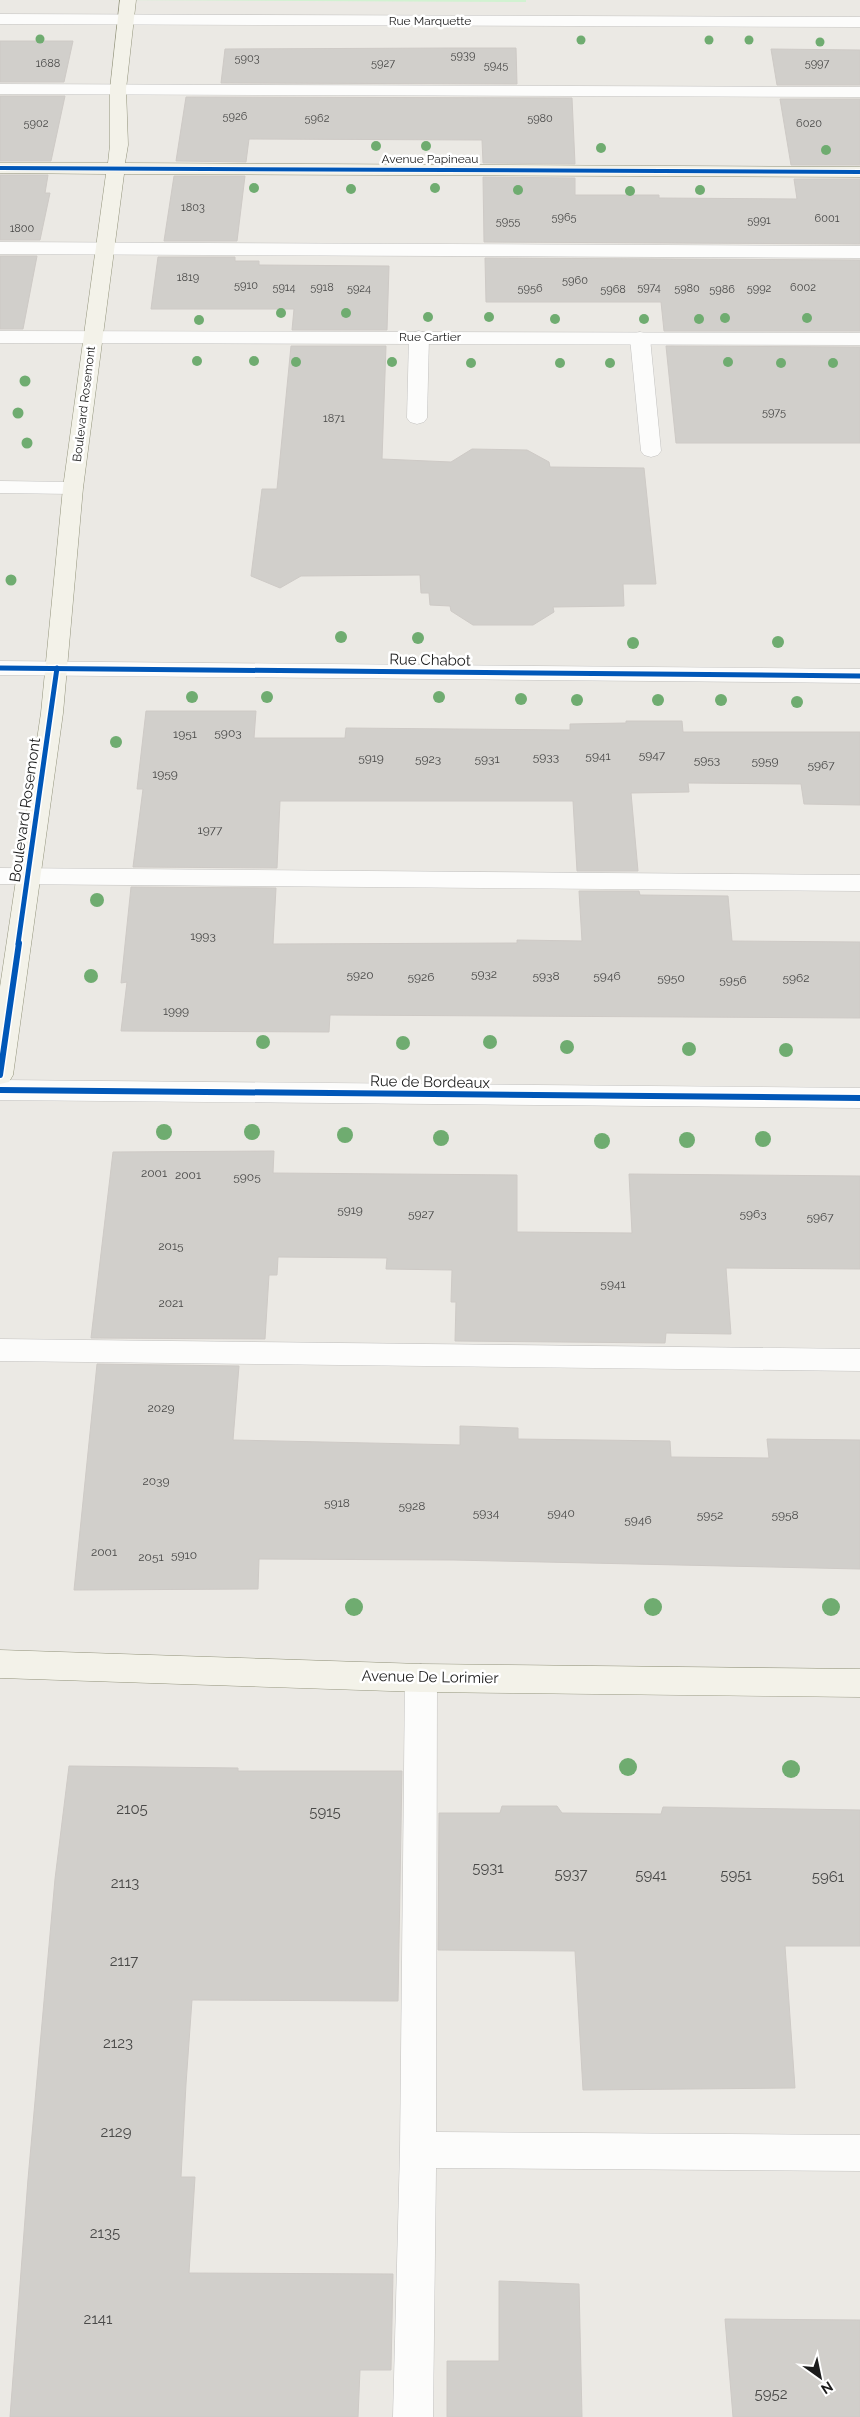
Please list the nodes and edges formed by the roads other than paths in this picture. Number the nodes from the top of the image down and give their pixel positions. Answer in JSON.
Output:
{"nodes":[{"id":1,"x":128,"y":0,"type":"edge"},
{"id":2,"x":0,"y":19,"type":"edge"},
{"id":3,"x":127,"y":20,"type":"junction"},
{"id":4,"x":860,"y":22,"type":"edge"},
{"id":5,"x":0,"y":89,"type":"edge"},
{"id":6,"x":118,"y":89,"type":"junction"},
{"id":7,"x":860,"y":92,"type":"edge"},
{"id":8,"x":0,"y":168,"type":"edge"},
{"id":9,"x":116,"y":169,"type":"junction"},
{"id":10,"x":860,"y":172,"type":"edge"},
{"id":11,"x":0,"y":248,"type":"edge"},
{"id":12,"x":105,"y":248,"type":"junction"},
{"id":13,"x":860,"y":252,"type":"edge"},
{"id":14,"x":0,"y":337,"type":"edge"},
{"id":15,"x":92,"y":337,"type":"junction"},
{"id":16,"x":419,"y":337,"type":"junction"},
{"id":17,"x":640,"y":338,"type":"junction"},
{"id":18,"x":860,"y":340,"type":"edge"},
{"id":19,"x":417,"y":418,"type":"dead end"},
{"id":20,"x":651,"y":451,"type":"dead end"},
{"id":21,"x":0,"y":487,"type":"edge"},
{"id":22,"x":73,"y":488,"type":"junction"},
{"id":23,"x":0,"y":668,"type":"edge"},
{"id":24,"x":57,"y":668,"type":"junction"},
{"id":25,"x":860,"y":676,"type":"edge"},
{"id":26,"x":0,"y":876,"type":"edge"},
{"id":27,"x":29,"y":876,"type":"junction"},
{"id":28,"x":860,"y":883,"type":"edge"},
{"id":29,"x":0,"y":1075,"type":"edge"},
{"id":30,"x":0,"y":1090,"type":"edge"},
{"id":31,"x":860,"y":1098,"type":"edge"},
{"id":32,"x":0,"y":1350,"type":"edge"},
{"id":33,"x":860,"y":1360,"type":"edge"},
{"id":34,"x":0,"y":1664,"type":"edge"},
{"id":35,"x":421,"y":1678,"type":"junction"},
{"id":36,"x":860,"y":1683,"type":"edge"},
{"id":37,"x":418,"y":2150,"type":"junction"},
{"id":38,"x":860,"y":2154,"type":"edge"},
{"id":39,"x":412,"y":2417,"type":"edge"}],
"edges":[{"from":1,"to":3,"type":"main road","name":"Boulevard Rosemont"},
{"from":2,"to":3,"type":"street","name":"Rue Marquette"},
{"from":3,"to":4,"type":"street","name":"Rue Marquette"},
{"from":3,"to":6,"type":"main road","name":"Boulevard Rosemont"},
{"from":5,"to":6,"type":"street"},
{"from":6,"to":7,"type":"street"},
{"from":6,"to":9,"type":"main road","name":"Boulevard Rosemont"},
{"from":8,"to":9,"type":"main road","name":"Avenue Papineau"},
{"from":9,"to":10,"type":"main road","name":"Avenue Papineau"},
{"from":9,"to":12,"type":"main road","name":"Boulevard Rosemont"},
{"from":11,"to":12,"type":"street"},
{"from":12,"to":13,"type":"street"},
{"from":12,"to":15,"type":"main road","name":"Boulevard Rosemont"},
{"from":14,"to":15,"type":"street","name":"Rue Cartier"},
{"from":15,"to":16,"type":"street","name":"Rue Cartier"},
{"from":15,"to":22,"type":"main road","name":"Boulevard Rosemont"},
{"from":16,"to":17,"type":"street","name":"Rue Cartier"},
{"from":16,"to":19,"type":"street"},
{"from":17,"to":18,"type":"street","name":"Rue Cartier"},
{"from":17,"to":20,"type":"street"},
{"from":21,"to":22,"type":"street"},
{"from":22,"to":24,"type":"main road","name":"Boulevard Rosemont"},
{"from":23,"to":24,"type":"street","name":"Rue Chabot"},
{"from":24,"to":25,"type":"street","name":"Rue Chabot"},
{"from":24,"to":27,"type":"main road","name":"Boulevard Rosemont"},
{"from":26,"to":27,"type":"street"},
{"from":27,"to":28,"type":"street"},
{"from":27,"to":29,"type":"main road","name":"Boulevard Rosemont"},
{"from":30,"to":31,"type":"street","name":"Rue de Bordeaux"},
{"from":32,"to":33,"type":"street"},
{"from":34,"to":35,"type":"main road","name":"Avenue De Lorimier"},
{"from":35,"to":36,"type":"main road","name":"Avenue De Lorimier"},
{"from":35,"to":37,"type":"street"},
{"from":37,"to":38,"type":"street"},
{"from":37,"to":39,"type":"street"}]}
